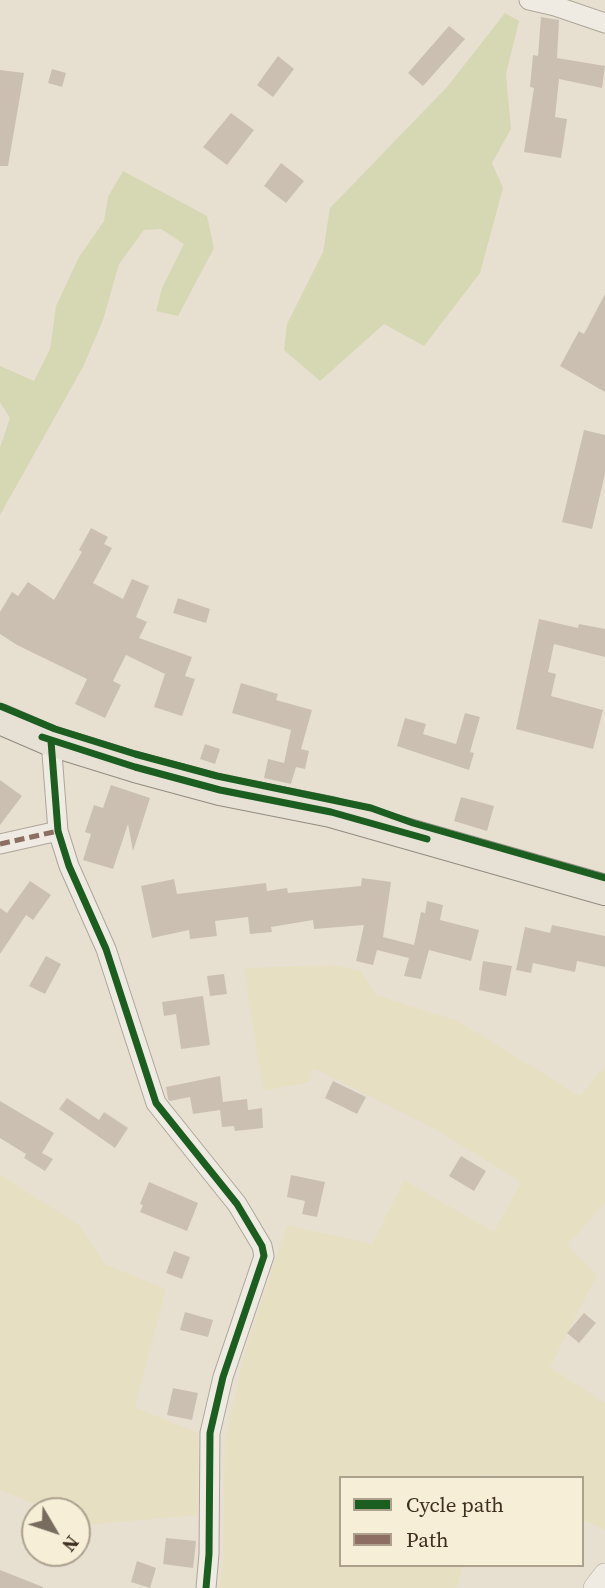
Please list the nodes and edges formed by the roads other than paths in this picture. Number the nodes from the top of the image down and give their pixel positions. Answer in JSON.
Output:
{"nodes":[{"id":1,"x":529,"y":0,"type":"edge"},
{"id":2,"x":605,"y":23,"type":"edge"},
{"id":3,"x":0,"y":719,"type":"edge"},
{"id":4,"x":51,"y":741,"type":"junction"},
{"id":5,"x":58,"y":831,"type":"junction"},
{"id":6,"x":0,"y":844,"type":"edge"},
{"id":7,"x":605,"y":890,"type":"edge"},
{"id":8,"x":605,"y":1575,"type":"edge"},
{"id":9,"x":206,"y":1588,"type":"edge"},
{"id":10,"x":595,"y":1588,"type":"edge"}],
"edges":[{"from":1,"to":2,"type":"street"},
{"from":3,"to":4,"type":"main road"},
{"from":4,"to":5,"type":"street"},
{"from":4,"to":7,"type":"main road"},
{"from":5,"to":6,"type":"street"},
{"from":5,"to":9,"type":"street"},
{"from":8,"to":10,"type":"street"}]}
